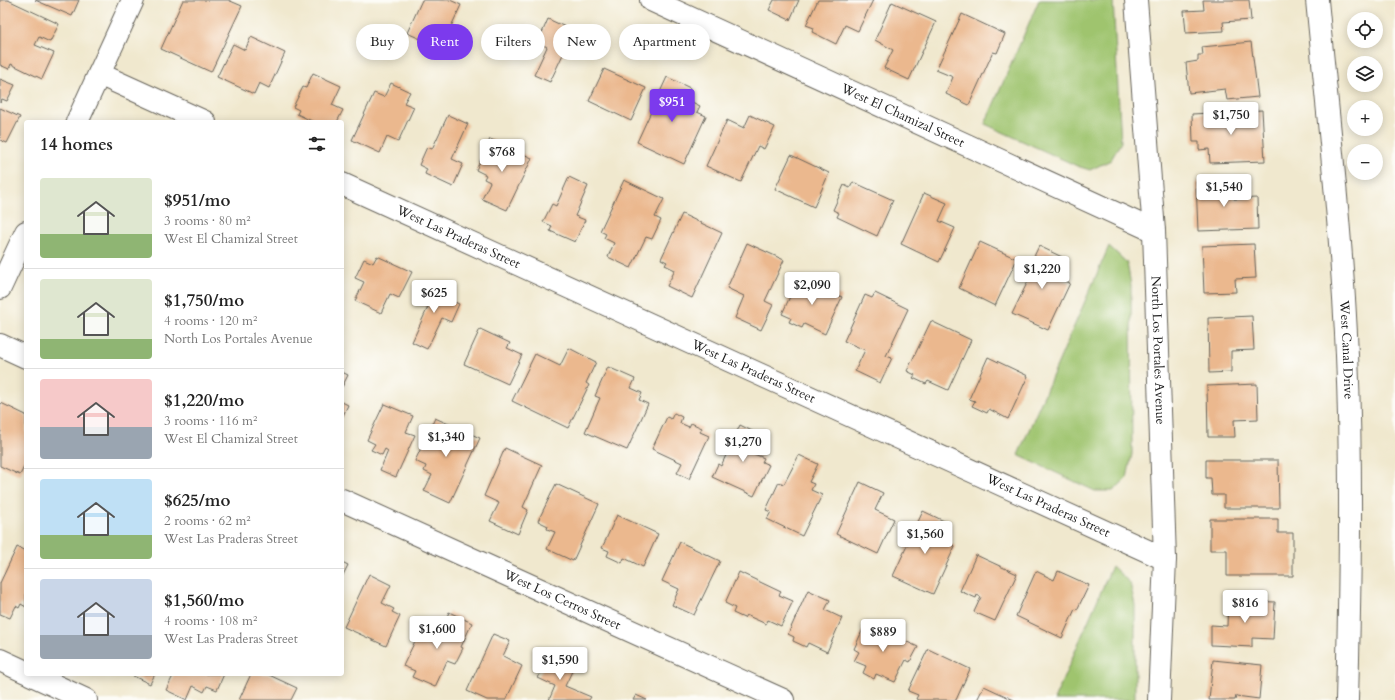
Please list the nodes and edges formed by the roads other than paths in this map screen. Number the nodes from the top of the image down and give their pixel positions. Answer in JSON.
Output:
{"nodes":[{"id":1,"x":133,"y":0,"type":"edge"},
{"id":2,"x":651,"y":0,"type":"edge"},
{"id":3,"x":1136,"y":0,"type":"edge"},
{"id":4,"x":1317,"y":0,"type":"edge"},
{"id":5,"x":99,"y":74,"type":"junction"},
{"id":6,"x":78,"y":120,"type":"edge"},
{"id":7,"x":202,"y":120,"type":"edge"},
{"id":8,"x":344,"y":185,"type":"edge"},
{"id":9,"x":1154,"y":231,"type":"junction"},
{"id":10,"x":24,"y":236,"type":"edge"},
{"id":11,"x":0,"y":288,"type":"edge"},
{"id":12,"x":0,"y":345,"type":"edge"},
{"id":13,"x":24,"y":356,"type":"edge"},
{"id":14,"x":344,"y":501,"type":"edge"},
{"id":15,"x":1165,"y":559,"type":"junction"},
{"id":16,"x":0,"y":660,"type":"edge"},
{"id":17,"x":24,"y":671,"type":"edge"},
{"id":18,"x":34,"y":676,"type":"edge"},
{"id":19,"x":86,"y":700,"type":"edge"},
{"id":20,"x":783,"y":700,"type":"edge"},
{"id":21,"x":1160,"y":700,"type":"edge"},
{"id":22,"x":1347,"y":700,"type":"edge"}],
"edges":[{"from":1,"to":5,"type":"street"},
{"from":2,"to":9,"type":"street","name":"West El Chamizal Street"},
{"from":3,"to":9,"type":"street","name":"North Los Portales Avenue"},
{"from":4,"to":22,"type":"street","name":"West Canal Drive"},
{"from":5,"to":6,"type":"street"},
{"from":5,"to":7,"type":"street"},
{"from":8,"to":15,"type":"street","name":"West Las Praderas Street"},
{"from":9,"to":15,"type":"street","name":"North Los Portales Avenue"},
{"from":10,"to":11,"type":"street"},
{"from":12,"to":13,"type":"street"},
{"from":14,"to":20,"type":"street","name":"West Los Cerros Street"},
{"from":15,"to":21,"type":"street","name":"North Los Portales Avenue"},
{"from":16,"to":17,"type":"street"},
{"from":18,"to":19,"type":"street"}]}
